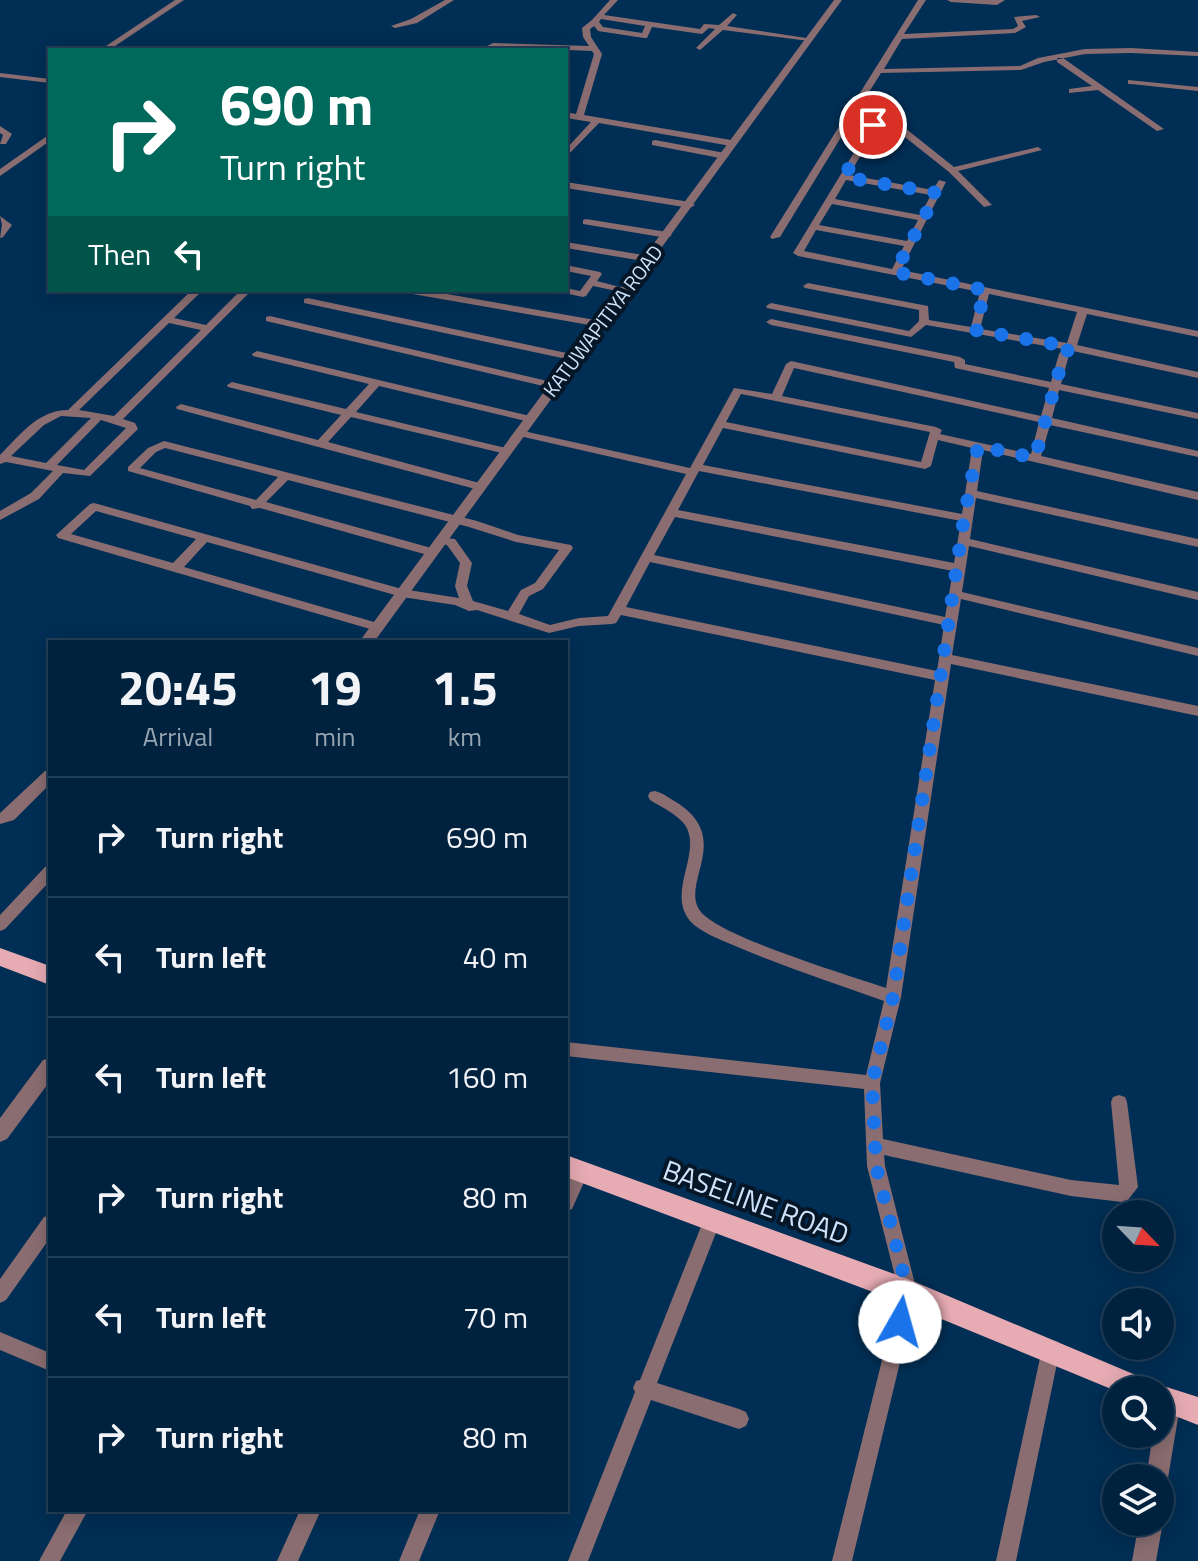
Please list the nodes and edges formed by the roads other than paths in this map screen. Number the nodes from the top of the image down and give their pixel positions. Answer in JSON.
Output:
{"nodes":[{"id":1,"x":180,"y":0,"type":"edge"},
{"id":2,"x":450,"y":0,"type":"edge"},
{"id":3,"x":614,"y":0,"type":"edge"},
{"id":4,"x":838,"y":0,"type":"edge"},
{"id":5,"x":922,"y":0,"type":"edge"},
{"id":6,"x":951,"y":0,"type":"edge"},
{"id":7,"x":1001,"y":0,"type":"edge"},
{"id":8,"x":733,"y":15,"type":"dead end"},
{"id":9,"x":1036,"y":17,"type":"dead end"},
{"id":10,"x":597,"y":19,"type":"junction"},
{"id":11,"x":395,"y":26,"type":"dead end"},
{"id":12,"x":721,"y":27,"type":"junction"},
{"id":13,"x":899,"y":37,"type":"junction"},
{"id":14,"x":809,"y":39,"type":"junction"},
{"id":15,"x":107,"y":48,"type":"edge"},
{"id":16,"x":487,"y":48,"type":"edge"},
{"id":17,"x":700,"y":48,"type":"dead end"},
{"id":18,"x":594,"y":49,"type":"junction"},
{"id":19,"x":1198,"y":54,"type":"edge"},
{"id":20,"x":1060,"y":60,"type":"dead end"},
{"id":21,"x":879,"y":71,"type":"junction"},
{"id":22,"x":0,"y":75,"type":"edge"},
{"id":23,"x":48,"y":81,"type":"edge"},
{"id":24,"x":1131,"y":82,"type":"dead end"},
{"id":25,"x":1097,"y":88,"type":"junction"},
{"id":26,"x":1198,"y":89,"type":"edge"},
{"id":27,"x":1072,"y":91,"type":"dead end"},
{"id":28,"x":863,"y":99,"type":"junction"},
{"id":29,"x":568,"y":115,"type":"edge"},
{"id":30,"x":579,"y":117,"type":"junction"},
{"id":31,"x":863,"y":118,"type":"dead end"},
{"id":32,"x":597,"y":120,"type":"junction"},
{"id":33,"x":0,"y":129,"type":"edge"},
{"id":34,"x":1160,"y":129,"type":"dead end"},
{"id":35,"x":48,"y":138,"type":"edge"},
{"id":36,"x":3,"y":142,"type":"dead end"},
{"id":37,"x":655,"y":143,"type":"dead end"},
{"id":38,"x":731,"y":143,"type":"junction"},
{"id":39,"x":1038,"y":150,"type":"dead end"},
{"id":40,"x":568,"y":152,"type":"edge"},
{"id":41,"x":725,"y":156,"type":"junction"},
{"id":42,"x":952,"y":170,"type":"junction"},
{"id":43,"x":0,"y":173,"type":"edge"},
{"id":44,"x":844,"y":177,"type":"junction"},
{"id":45,"x":942,"y":182,"type":"dead end"},
{"id":46,"x":568,"y":185,"type":"edge"},
{"id":47,"x":937,"y":193,"type":"junction"},
{"id":48,"x":830,"y":201,"type":"junction"},
{"id":49,"x":690,"y":205,"type":"junction"},
{"id":50,"x":987,"y":205,"type":"dead end"},
{"id":51,"x":923,"y":218,"type":"junction"},
{"id":52,"x":0,"y":219,"type":"edge"},
{"id":53,"x":586,"y":222,"type":"dead end"},
{"id":54,"x":814,"y":227,"type":"junction"},
{"id":55,"x":0,"y":235,"type":"edge"},
{"id":56,"x":667,"y":235,"type":"junction"},
{"id":57,"x":775,"y":237,"type":"dead end"},
{"id":58,"x":909,"y":244,"type":"junction"},
{"id":59,"x":568,"y":245,"type":"edge"},
{"id":60,"x":649,"y":259,"type":"junction"},
{"id":61,"x":568,"y":268,"type":"edge"},
{"id":62,"x":895,"y":272,"type":"junction"},
{"id":63,"x":591,"y":283,"type":"junction"},
{"id":64,"x":808,"y":286,"type":"dead end"},
{"id":65,"x":626,"y":290,"type":"junction"},
{"id":66,"x":985,"y":290,"type":"junction"},
{"id":67,"x":568,"y":291,"type":"edge"},
{"id":68,"x":196,"y":292,"type":"edge"},
{"id":69,"x":245,"y":292,"type":"edge"},
{"id":70,"x":418,"y":292,"type":"edge"},
{"id":71,"x":308,"y":301,"type":"dead end"},
{"id":72,"x":771,"y":306,"type":"dead end"},
{"id":73,"x":1083,"y":310,"type":"junction"},
{"id":74,"x":270,"y":319,"type":"dead end"},
{"id":75,"x":168,"y":320,"type":"junction"},
{"id":76,"x":771,"y":322,"type":"dead end"},
{"id":77,"x":924,"y":322,"type":"junction"},
{"id":78,"x":601,"y":324,"type":"junction"},
{"id":79,"x":208,"y":328,"type":"junction"},
{"id":80,"x":975,"y":330,"type":"junction"},
{"id":81,"x":1198,"y":334,"type":"edge"},
{"id":82,"x":1071,"y":347,"type":"junction"},
{"id":83,"x":257,"y":354,"type":"dead end"},
{"id":84,"x":576,"y":358,"type":"junction"},
{"id":85,"x":1198,"y":375,"type":"edge"},
{"id":86,"x":377,"y":382,"type":"junction"},
{"id":87,"x":232,"y":385,"type":"dead end"},
{"id":88,"x":1055,"y":385,"type":"junction"},
{"id":89,"x":556,"y":386,"type":"junction"},
{"id":90,"x":776,"y":397,"type":"junction"},
{"id":91,"x":181,"y":407,"type":"dead end"},
{"id":92,"x":72,"y":411,"type":"junction"},
{"id":93,"x":350,"y":412,"type":"junction"},
{"id":94,"x":99,"y":416,"type":"junction"},
{"id":95,"x":1198,"y":416,"type":"edge"},
{"id":96,"x":530,"y":419,"type":"junction"},
{"id":97,"x":116,"y":420,"type":"junction"},
{"id":98,"x":1045,"y":421,"type":"junction"},
{"id":99,"x":720,"y":424,"type":"junction"},
{"id":100,"x":519,"y":433,"type":"junction"},
{"id":101,"x":934,"y":436,"type":"junction"},
{"id":102,"x":320,"y":444,"type":"junction"},
{"id":103,"x":978,"y":446,"type":"junction"},
{"id":104,"x":506,"y":451,"type":"junction"},
{"id":105,"x":1198,"y":454,"type":"edge"},
{"id":106,"x":1035,"y":458,"type":"junction"},
{"id":107,"x":2,"y":459,"type":"edge"},
{"id":108,"x":53,"y":469,"type":"junction"},
{"id":109,"x":694,"y":470,"type":"junction"},
{"id":110,"x":284,"y":477,"type":"junction"},
{"id":111,"x":479,"y":486,"type":"junction"},
{"id":112,"x":969,"y":493,"type":"junction"},
{"id":113,"x":1198,"y":496,"type":"edge"},
{"id":114,"x":256,"y":506,"type":"junction"},
{"id":115,"x":670,"y":512,"type":"junction"},
{"id":116,"x":0,"y":516,"type":"edge"},
{"id":117,"x":964,"y":518,"type":"junction"},
{"id":118,"x":455,"y":520,"type":"junction"},
{"id":119,"x":204,"y":538,"type":"junction"},
{"id":120,"x":441,"y":540,"type":"junction"},
{"id":121,"x":962,"y":541,"type":"junction"},
{"id":122,"x":1198,"y":543,"type":"edge"},
{"id":123,"x":431,"y":552,"type":"junction"},
{"id":124,"x":645,"y":557,"type":"junction"},
{"id":125,"x":176,"y":568,"type":"junction"},
{"id":126,"x":957,"y":568,"type":"junction"},
{"id":127,"x":402,"y":593,"type":"junction"},
{"id":128,"x":955,"y":594,"type":"junction"},
{"id":129,"x":1198,"y":596,"type":"edge"},
{"id":130,"x":469,"y":607,"type":"junction"},
{"id":131,"x":618,"y":610,"type":"junction"},
{"id":132,"x":511,"y":616,"type":"junction"},
{"id":133,"x":951,"y":622,"type":"junction"},
{"id":134,"x":377,"y":627,"type":"junction"},
{"id":135,"x":367,"y":640,"type":"edge"},
{"id":136,"x":1198,"y":652,"type":"edge"},
{"id":137,"x":946,"y":658,"type":"junction"},
{"id":138,"x":942,"y":677,"type":"junction"},
{"id":139,"x":1198,"y":711,"type":"edge"},
{"id":140,"x":48,"y":777,"type":"edge"},
{"id":141,"x":655,"y":796,"type":"dead end"},
{"id":142,"x":0,"y":819,"type":"edge"},
{"id":143,"x":48,"y":873,"type":"edge"},
{"id":144,"x":0,"y":925,"type":"edge"},
{"id":145,"x":0,"y":957,"type":"edge"},
{"id":146,"x":48,"y":975,"type":"edge"},
{"id":147,"x":893,"y":997,"type":"junction"},
{"id":148,"x":568,"y":1049,"type":"edge"},
{"id":149,"x":48,"y":1069,"type":"edge"},
{"id":150,"x":872,"y":1083,"type":"junction"},
{"id":151,"x":1119,"y":1102,"type":"dead end"},
{"id":152,"x":0,"y":1133,"type":"edge"},
{"id":153,"x":875,"y":1145,"type":"junction"},
{"id":154,"x":573,"y":1168,"type":"edge"},
{"id":155,"x":568,"y":1193,"type":"edge"},
{"id":156,"x":712,"y":1220,"type":"junction"},
{"id":157,"x":48,"y":1226,"type":"edge"},
{"id":158,"x":908,"y":1292,"type":"junction"},
{"id":159,"x":0,"y":1294,"type":"edge"},
{"id":160,"x":0,"y":1341,"type":"edge"},
{"id":161,"x":1051,"y":1349,"type":"junction"},
{"id":162,"x":48,"y":1361,"type":"edge"},
{"id":163,"x":1114,"y":1376,"type":"edge"},
{"id":164,"x":643,"y":1388,"type":"junction"},
{"id":165,"x":1174,"y":1401,"type":"edge"},
{"id":166,"x":1198,"y":1411,"type":"edge"},
{"id":167,"x":739,"y":1419,"type":"dead end"},
{"id":168,"x":77,"y":1512,"type":"edge"},
{"id":169,"x":310,"y":1512,"type":"edge"},
{"id":170,"x":429,"y":1512,"type":"edge"},
{"id":171,"x":1148,"y":1536,"type":"edge"},
{"id":172,"x":49,"y":1561,"type":"edge"},
{"id":173,"x":287,"y":1561,"type":"edge"},
{"id":174,"x":409,"y":1561,"type":"edge"},
{"id":175,"x":578,"y":1561,"type":"edge"},
{"id":176,"x":842,"y":1561,"type":"edge"},
{"id":177,"x":1006,"y":1561,"type":"edge"},
{"id":178,"x":1144,"y":1561,"type":"edge"}],
"edges":[{"from":1,"to":15,"type":"street"},
{"from":2,"to":11,"type":"street"},
{"from":3,"to":10,"type":"street"},
{"from":4,"to":14,"type":"street","name":"KATUWAPITIYA ROAD"},
{"from":5,"to":13,"type":"street"},
{"from":6,"to":7,"type":"street"},
{"from":8,"to":12,"type":"street"},
{"from":9,"to":13,"type":"street"},
{"from":10,"to":12,"type":"street"},
{"from":10,"to":18,"type":"street"},
{"from":12,"to":14,"type":"street"},
{"from":12,"to":17,"type":"street"},
{"from":13,"to":21,"type":"street"},
{"from":14,"to":38,"type":"street","name":"KATUWAPITIYA ROAD"},
{"from":16,"to":18,"type":"street"},
{"from":18,"to":30,"type":"street"},
{"from":19,"to":21,"type":"street"},
{"from":20,"to":25,"type":"street"},
{"from":21,"to":28,"type":"street"},
{"from":22,"to":23,"type":"street"},
{"from":24,"to":26,"type":"street"},
{"from":25,"to":27,"type":"street"},
{"from":25,"to":34,"type":"street"},
{"from":28,"to":42,"type":"street"},
{"from":28,"to":57,"type":"street"},
{"from":29,"to":30,"type":"street"},
{"from":30,"to":32,"type":"street"},
{"from":31,"to":44,"type":"street"},
{"from":32,"to":38,"type":"street"},
{"from":32,"to":40,"type":"street"},
{"from":33,"to":36,"type":"street"},
{"from":35,"to":43,"type":"street"},
{"from":37,"to":41,"type":"street"},
{"from":38,"to":41,"type":"street","name":"KATUWAPITIYA ROAD"},
{"from":39,"to":42,"type":"street"},
{"from":41,"to":49,"type":"street","name":"KATUWAPITIYA ROAD"},
{"from":42,"to":50,"type":"street"},
{"from":44,"to":47,"type":"street"},
{"from":44,"to":48,"type":"street"},
{"from":45,"to":47,"type":"street"},
{"from":46,"to":49,"type":"street"},
{"from":47,"to":51,"type":"street"},
{"from":48,"to":51,"type":"street"},
{"from":48,"to":54,"type":"street"},
{"from":49,"to":56,"type":"street","name":"KATUWAPITIYA ROAD"},
{"from":51,"to":58,"type":"street"},
{"from":52,"to":55,"type":"street"},
{"from":53,"to":56,"type":"street"},
{"from":54,"to":58,"type":"street"},
{"from":54,"to":62,"type":"street"},
{"from":56,"to":60,"type":"street","name":"KATUWAPITIYA ROAD"},
{"from":58,"to":62,"type":"street"},
{"from":59,"to":60,"type":"street"},
{"from":60,"to":65,"type":"street","name":"KATUWAPITIYA ROAD"},
{"from":61,"to":63,"type":"street"},
{"from":62,"to":66,"type":"street"},
{"from":63,"to":65,"type":"street"},
{"from":63,"to":67,"type":"street"},
{"from":64,"to":77,"type":"street"},
{"from":65,"to":78,"type":"street","name":"KATUWAPITIYA ROAD"},
{"from":66,"to":73,"type":"street"},
{"from":66,"to":80,"type":"street"},
{"from":68,"to":75,"type":"street"},
{"from":69,"to":79,"type":"street"},
{"from":70,"to":78,"type":"street"},
{"from":71,"to":84,"type":"street"},
{"from":72,"to":77,"type":"street"},
{"from":73,"to":81,"type":"street"},
{"from":73,"to":82,"type":"street"},
{"from":74,"to":89,"type":"street"},
{"from":75,"to":79,"type":"street"},
{"from":75,"to":92,"type":"street"},
{"from":76,"to":88,"type":"street"},
{"from":77,"to":80,"type":"street"},
{"from":78,"to":84,"type":"street","name":"KATUWAPITIYA ROAD"},
{"from":79,"to":97,"type":"street"},
{"from":80,"to":82,"type":"street"},
{"from":82,"to":85,"type":"street"},
{"from":82,"to":88,"type":"street"},
{"from":83,"to":86,"type":"street"},
{"from":84,"to":89,"type":"street","name":"KATUWAPITIYA ROAD"},
{"from":86,"to":93,"type":"street"},
{"from":86,"to":96,"type":"street"},
{"from":87,"to":93,"type":"street"},
{"from":88,"to":95,"type":"street"},
{"from":88,"to":98,"type":"street"},
{"from":89,"to":96,"type":"street","name":"KATUWAPITIYA ROAD"},
{"from":90,"to":98,"type":"street"},
{"from":90,"to":99,"type":"street"},
{"from":90,"to":101,"type":"street"},
{"from":91,"to":102,"type":"street"},
{"from":92,"to":94,"type":"street"},
{"from":92,"to":107,"type":"street"},
{"from":93,"to":102,"type":"street"},
{"from":93,"to":104,"type":"street"},
{"from":94,"to":97,"type":"street"},
{"from":94,"to":108,"type":"street"},
{"from":96,"to":100,"type":"street","name":"KATUWAPITIYA ROAD"},
{"from":97,"to":108,"type":"street"},
{"from":98,"to":105,"type":"street"},
{"from":98,"to":106,"type":"street"},
{"from":99,"to":101,"type":"street"},
{"from":99,"to":109,"type":"street"},
{"from":100,"to":104,"type":"street","name":"KATUWAPITIYA ROAD"},
{"from":100,"to":109,"type":"street"},
{"from":101,"to":103,"type":"street"},
{"from":102,"to":111,"type":"street"},
{"from":103,"to":106,"type":"street"},
{"from":103,"to":112,"type":"street"},
{"from":104,"to":111,"type":"street","name":"KATUWAPITIYA ROAD"},
{"from":106,"to":113,"type":"street"},
{"from":107,"to":108,"type":"street"},
{"from":108,"to":116,"type":"street"},
{"from":109,"to":115,"type":"street"},
{"from":109,"to":117,"type":"street"},
{"from":110,"to":114,"type":"street"},
{"from":110,"to":114,"type":"street"},
{"from":110,"to":118,"type":"street"},
{"from":111,"to":118,"type":"street","name":"KATUWAPITIYA ROAD"},
{"from":112,"to":117,"type":"street"},
{"from":112,"to":122,"type":"street"},
{"from":114,"to":123,"type":"street"},
{"from":115,"to":124,"type":"street"},
{"from":115,"to":126,"type":"street"},
{"from":117,"to":121,"type":"street"},
{"from":118,"to":120,"type":"street","name":"KATUWAPITIYA ROAD"},
{"from":118,"to":132,"type":"street"},
{"from":119,"to":125,"type":"street"},
{"from":119,"to":125,"type":"street"},
{"from":119,"to":127,"type":"street"},
{"from":120,"to":123,"type":"street","name":"KATUWAPITIYA ROAD"},
{"from":120,"to":130,"type":"street"},
{"from":121,"to":126,"type":"street"},
{"from":121,"to":129,"type":"street"},
{"from":123,"to":127,"type":"street","name":"KATUWAPITIYA ROAD"},
{"from":124,"to":131,"type":"street"},
{"from":124,"to":133,"type":"street"},
{"from":125,"to":134,"type":"street"},
{"from":126,"to":128,"type":"street"},
{"from":127,"to":130,"type":"street"},
{"from":127,"to":134,"type":"street","name":"KATUWAPITIYA ROAD"},
{"from":128,"to":133,"type":"street"},
{"from":128,"to":136,"type":"street"},
{"from":130,"to":132,"type":"street"},
{"from":131,"to":132,"type":"street"},
{"from":131,"to":138,"type":"street"},
{"from":133,"to":137,"type":"street"},
{"from":134,"to":135,"type":"street","name":"KATUWAPITIYA ROAD"},
{"from":137,"to":138,"type":"street"},
{"from":137,"to":139,"type":"street"},
{"from":138,"to":147,"type":"street"},
{"from":140,"to":142,"type":"street"},
{"from":141,"to":147,"type":"street"},
{"from":143,"to":144,"type":"street"},
{"from":145,"to":146,"type":"main road"},
{"from":147,"to":150,"type":"street"},
{"from":148,"to":150,"type":"street"},
{"from":149,"to":152,"type":"street"},
{"from":150,"to":153,"type":"street"},
{"from":151,"to":153,"type":"street"},
{"from":153,"to":158,"type":"street"},
{"from":154,"to":155,"type":"street"},
{"from":154,"to":156,"type":"main road","name":"BASELINE ROAD"},
{"from":156,"to":158,"type":"main road","name":"BASELINE ROAD"},
{"from":156,"to":164,"type":"street"},
{"from":157,"to":159,"type":"street"},
{"from":158,"to":161,"type":"main road","name":"BASELINE ROAD"},
{"from":158,"to":176,"type":"street"},
{"from":160,"to":162,"type":"street"},
{"from":161,"to":163,"type":"main road","name":"BASELINE ROAD"},
{"from":161,"to":177,"type":"street"},
{"from":164,"to":167,"type":"street"},
{"from":164,"to":175,"type":"street"},
{"from":165,"to":166,"type":"main road","name":"BASELINE ROAD"},
{"from":168,"to":172,"type":"street"},
{"from":169,"to":173,"type":"street"},
{"from":170,"to":174,"type":"street"},
{"from":171,"to":178,"type":"street"}]}
